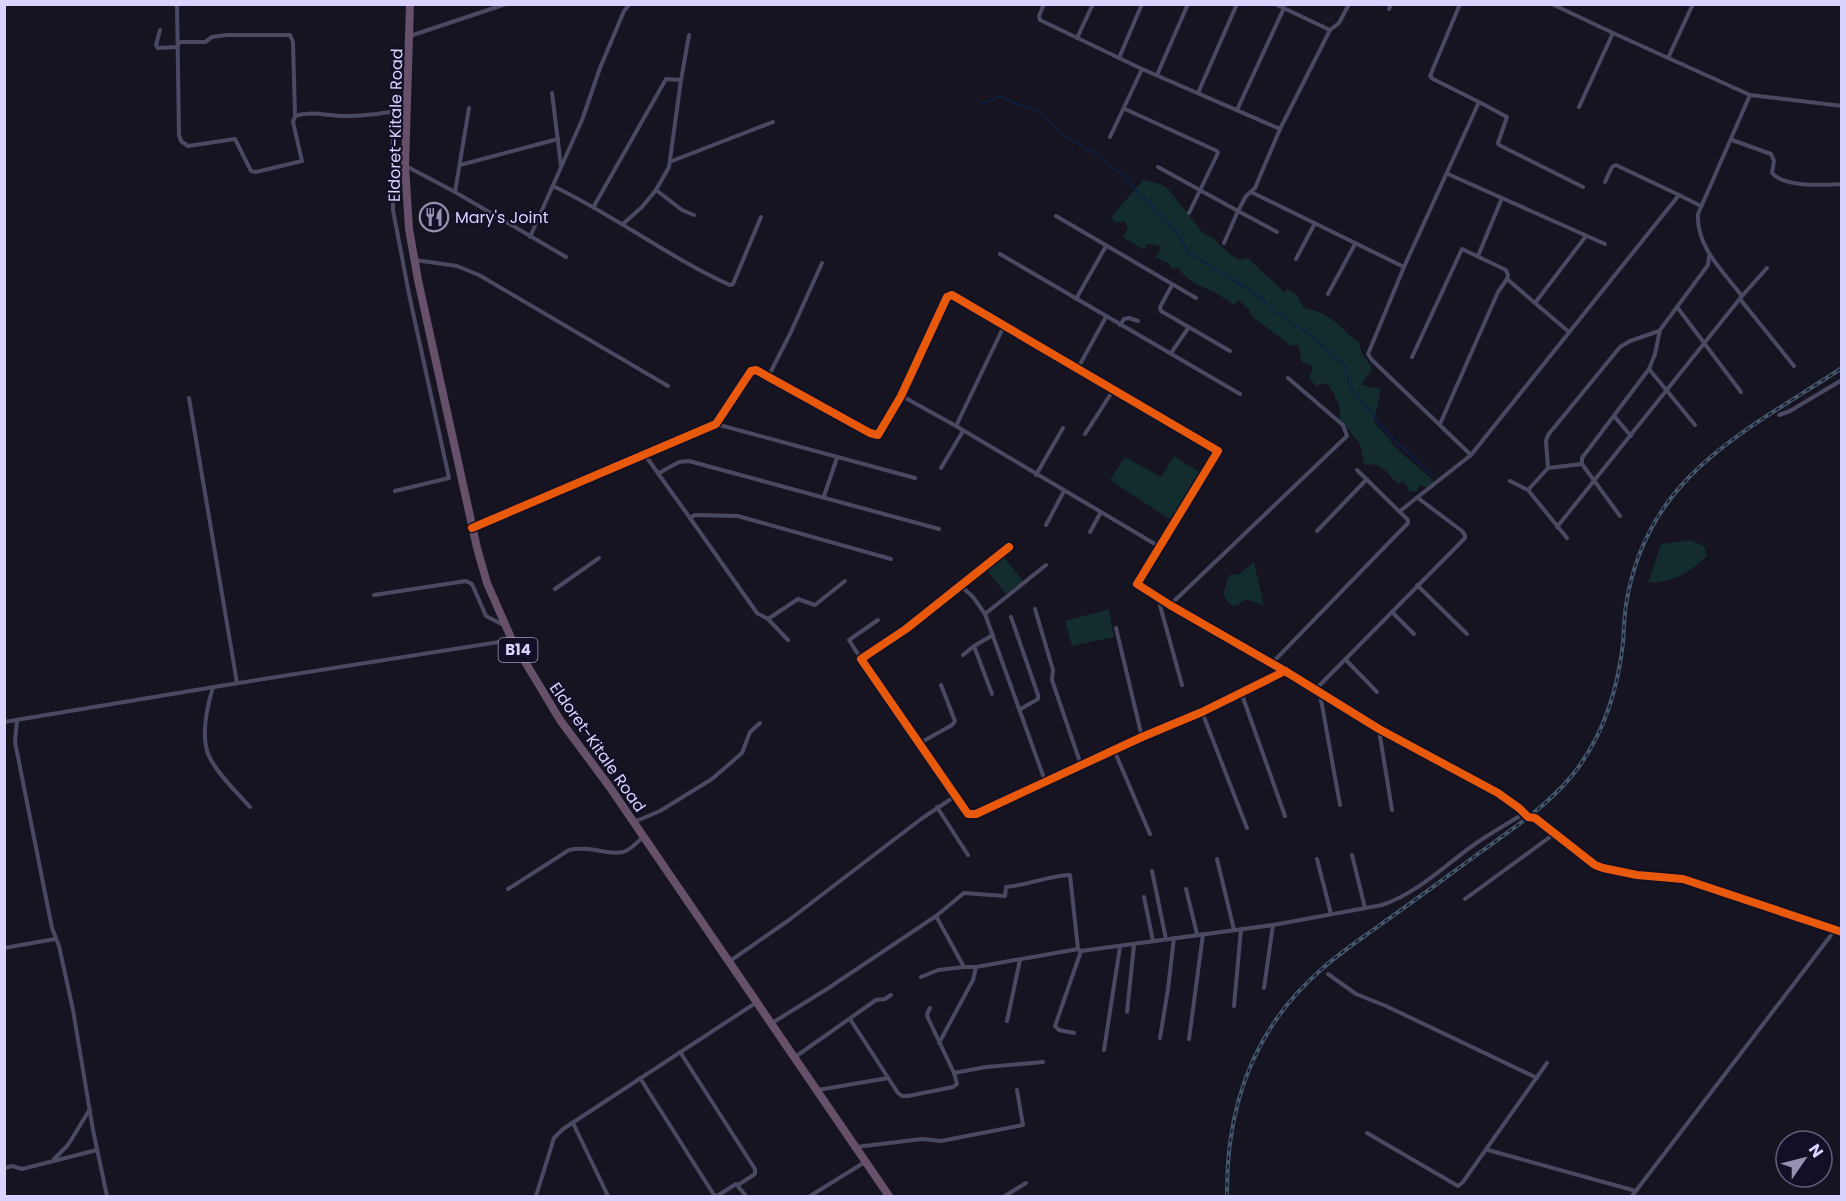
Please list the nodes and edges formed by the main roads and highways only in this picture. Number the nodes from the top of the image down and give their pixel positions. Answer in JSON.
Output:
{"nodes":[{"id":1,"x":410,"y":4,"type":"edge"},
{"id":2,"x":889,"y":1197,"type":"edge"}],
"edges":[{"from":1,"to":2,"type":"highway","name":"Eldoret-Kitale Road","number":"B14"}]}
